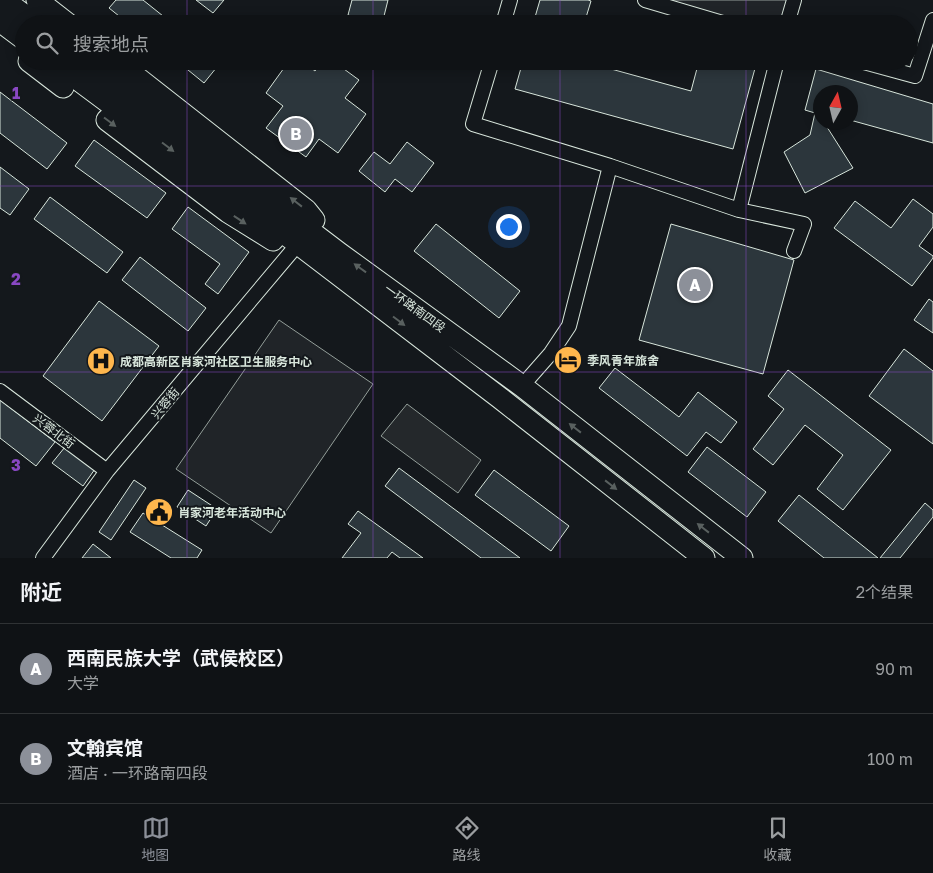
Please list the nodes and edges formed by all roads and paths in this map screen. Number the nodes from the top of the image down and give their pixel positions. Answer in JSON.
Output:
{"nodes":[{"id":1,"x":4,"y":0,"type":"edge"},
{"id":2,"x":37,"y":0,"type":"edge"},
{"id":3,"x":510,"y":0,"type":"edge"},
{"id":4,"x":645,"y":0,"type":"edge"},
{"id":5,"x":794,"y":0,"type":"edge"},
{"id":6,"x":24,"y":15,"type":"edge"},
{"id":7,"x":56,"y":15,"type":"edge"},
{"id":8,"x":506,"y":15,"type":"edge"},
{"id":9,"x":696,"y":15,"type":"edge"},
{"id":10,"x":790,"y":15,"type":"edge"},
{"id":11,"x":933,"y":20,"type":"edge"},
{"id":12,"x":0,"y":21,"type":"edge"},
{"id":13,"x":15,"y":32,"type":"edge"},
{"id":14,"x":0,"y":39,"type":"edge"},
{"id":15,"x":15,"y":50,"type":"edge"},
{"id":16,"x":918,"y":69,"type":"edge"},
{"id":17,"x":41,"y":70,"type":"edge"},
{"id":18,"x":64,"y":70,"type":"edge"},
{"id":19,"x":97,"y":70,"type":"edge"},
{"id":20,"x":127,"y":70,"type":"edge"},
{"id":21,"x":489,"y":70,"type":"edge"},
{"id":22,"x":775,"y":70,"type":"edge"},
{"id":23,"x":894,"y":70,"type":"edge"},
{"id":24,"x":918,"y":70,"type":"edge"},
{"id":25,"x":610,"y":166,"type":"junction"},
{"id":26,"x":739,"y":210,"type":"junction"},
{"id":27,"x":794,"y":251,"type":"dead end"},
{"id":28,"x":292,"y":252,"type":"junction"},
{"id":29,"x":336,"y":262,"type":"junction"},
{"id":30,"x":522,"y":386,"type":"junction"},
{"id":31,"x":0,"y":391,"type":"edge"},
{"id":32,"x":107,"y":471,"type":"junction"},
{"id":33,"x":43,"y":558,"type":"edge"},
{"id":34,"x":704,"y":558,"type":"edge"},
{"id":35,"x":742,"y":558,"type":"edge"}],
"edges":[{"from":1,"to":6,"type":"main road"},
{"from":2,"to":7,"type":"main road"},
{"from":3,"to":8,"type":"street"},
{"from":4,"to":9,"type":"street"},
{"from":5,"to":10,"type":"street"},
{"from":11,"to":16,"type":"street"},
{"from":12,"to":13,"type":"main road"},
{"from":14,"to":15,"type":"main road"},
{"from":17,"to":28,"type":"main road","one_way":true},
{"from":18,"to":29,"type":"main road","name":"一环路南四段","one_way":true},
{"from":19,"to":29,"type":"main road","name":"一环路南四段"},
{"from":29,"to":20,"type":"main road","one_way":true},
{"from":21,"to":25,"type":"street"},
{"from":22,"to":26,"type":"street"},
{"from":23,"to":24,"type":"street"},
{"from":25,"to":26,"type":"street"},
{"from":25,"to":30,"type":"street"},
{"from":26,"to":27,"type":"street"},
{"from":28,"to":29,"type":"main road"},
{"from":28,"to":32,"type":"street","name":"兴蓉街"},
{"from":30,"to":29,"type":"main road","name":"一环路南四段","one_way":true},
{"from":29,"to":34,"type":"main road","name":"一环路南四段","one_way":true},
{"from":35,"to":30,"type":"main road","name":"一环路南四段","one_way":true},
{"from":31,"to":32,"type":"street","name":"兴蓉北街"},
{"from":32,"to":33,"type":"street","name":"兴蓉街"}]}
